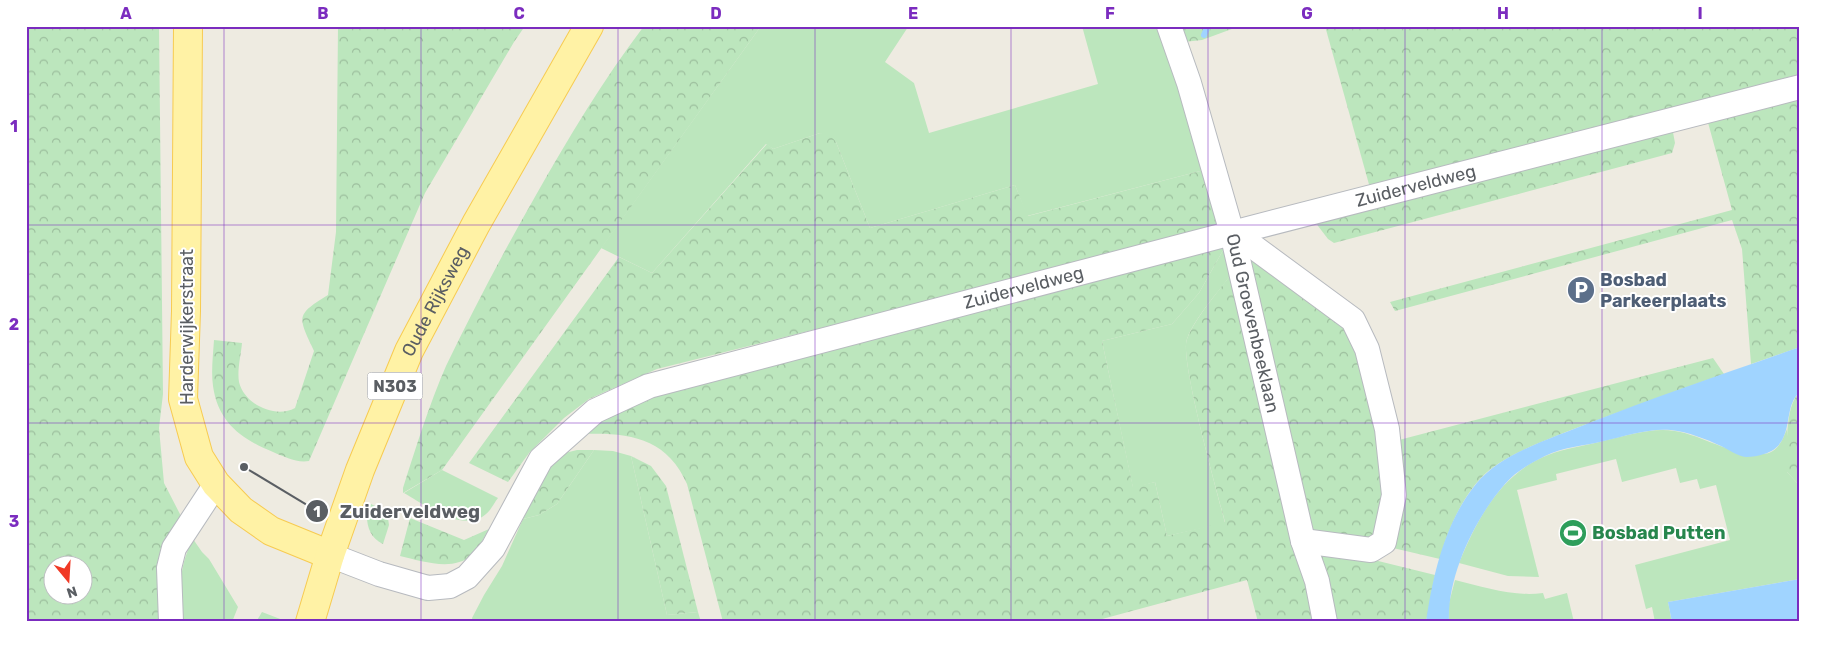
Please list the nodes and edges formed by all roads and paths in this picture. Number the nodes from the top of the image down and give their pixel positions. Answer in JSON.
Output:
{"nodes":[{"id":1,"x":188,"y":26,"type":"edge"},
{"id":2,"x":589,"y":26,"type":"edge"},
{"id":3,"x":1170,"y":26,"type":"edge"},
{"id":4,"x":1800,"y":87,"type":"edge"},
{"id":5,"x":1232,"y":233,"type":"junction"},
{"id":6,"x":216,"y":484,"type":"junction"},
{"id":7,"x":1303,"y":541,"type":"junction"},
{"id":8,"x":330,"y":555,"type":"junction"},
{"id":9,"x":171,"y":622,"type":"edge"},
{"id":10,"x":310,"y":622,"type":"edge"},
{"id":11,"x":1325,"y":622,"type":"edge"}],
"edges":[{"from":1,"to":6,"type":"main road","name":"Harderwijkerstraat"},
{"from":2,"to":8,"type":"main road","name":"Oude Rijksweg","number":"N303"},
{"from":3,"to":5,"type":"street","name":"Oud Groevenbeeklaan"},
{"from":4,"to":5,"type":"street","name":"Zuiderveldweg"},
{"from":5,"to":7,"type":"street","name":"Oud Groevenbeeklaan"},
{"from":5,"to":7,"type":"street"},
{"from":5,"to":8,"type":"street","name":"Zuiderveldweg"},
{"from":6,"to":8,"type":"main road","name":"Harderwijkerstraat"},
{"from":6,"to":9,"type":"street"},
{"from":7,"to":11,"type":"street","name":"Oud Groevenbeeklaan"},
{"from":8,"to":10,"type":"main road","name":"Oude Rijksweg","number":"N303"}]}
